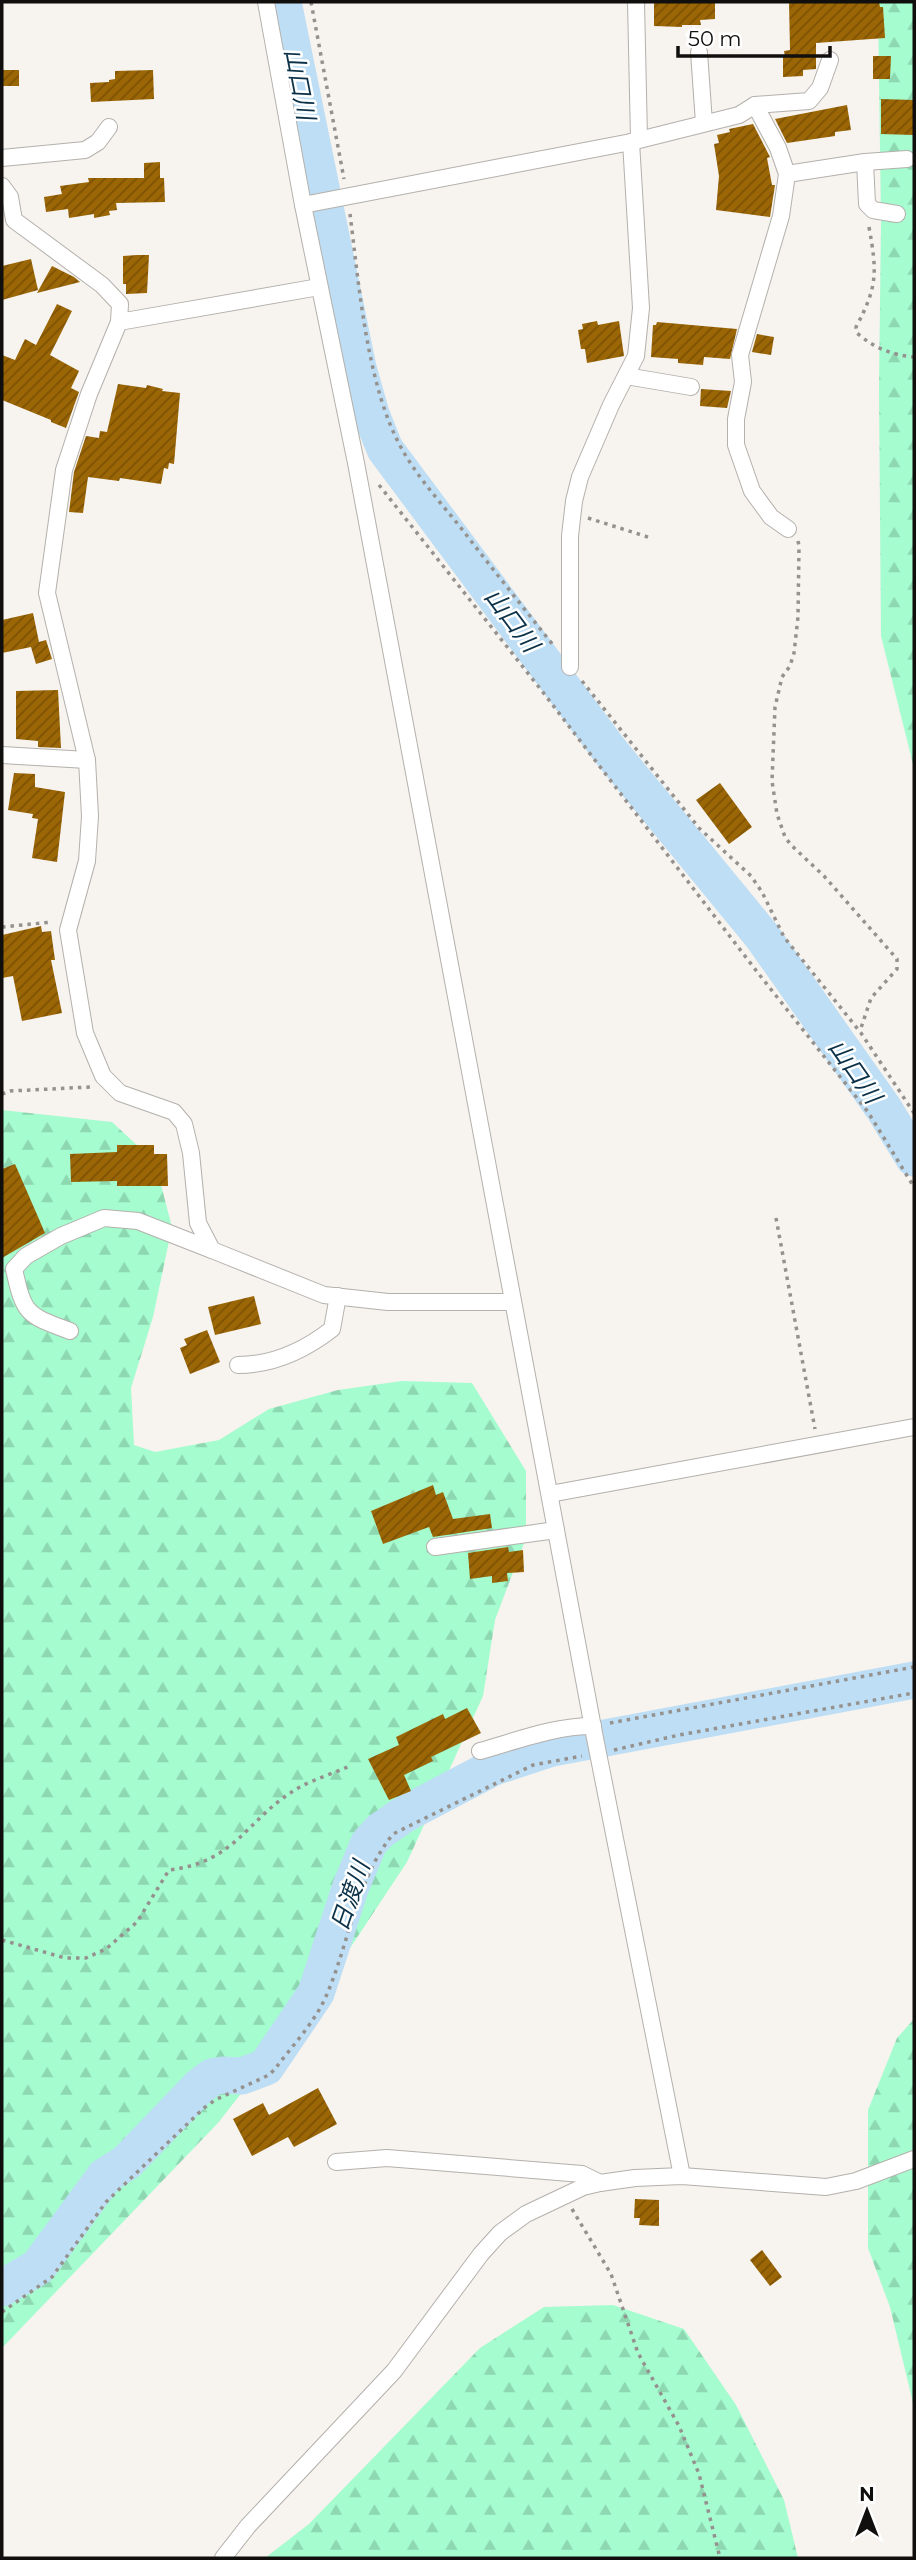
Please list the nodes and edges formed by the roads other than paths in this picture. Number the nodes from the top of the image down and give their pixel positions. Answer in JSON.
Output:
{"nodes":[{"id":1,"x":266,"y":2,"type":"edge"},
{"id":2,"x":636,"y":2,"type":"edge"},
{"id":3,"x":699,"y":52,"type":"dead end"},
{"id":4,"x":830,"y":60,"type":"dead end"},
{"id":5,"x":755,"y":106,"type":"junction"},
{"id":6,"x":704,"y":123,"type":"junction"},
{"id":7,"x":109,"y":127,"type":"dead end"},
{"id":8,"x":635,"y":141,"type":"junction"},
{"id":9,"x":2,"y":158,"type":"edge"},
{"id":10,"x":907,"y":159,"type":"dead end"},
{"id":11,"x":864,"y":162,"type":"junction"},
{"id":12,"x":786,"y":174,"type":"junction"},
{"id":13,"x":2,"y":186,"type":"edge"},
{"id":14,"x":308,"y":204,"type":"junction"},
{"id":15,"x":897,"y":214,"type":"dead end"},
{"id":16,"x":8,"y":220,"type":"edge"},
{"id":17,"x":319,"y":287,"type":"junction"},
{"id":18,"x":119,"y":321,"type":"junction"},
{"id":19,"x":626,"y":376,"type":"junction"},
{"id":20,"x":691,"y":387,"type":"dead end"},
{"id":21,"x":788,"y":529,"type":"road end"},
{"id":22,"x":570,"y":667,"type":"dead end"},
{"id":23,"x":2,"y":755,"type":"edge"},
{"id":24,"x":87,"y":760,"type":"junction"},
{"id":25,"x":212,"y":1251,"type":"junction"},
{"id":26,"x":338,"y":1296,"type":"junction"},
{"id":27,"x":513,"y":1302,"type":"junction"},
{"id":28,"x":70,"y":1331,"type":"dead end"},
{"id":29,"x":237,"y":1365,"type":"dead end"},
{"id":30,"x":914,"y":1427,"type":"edge"},
{"id":31,"x":550,"y":1494,"type":"junction"},
{"id":32,"x":556,"y":1530,"type":"junction"},
{"id":33,"x":435,"y":1547,"type":"dead end"},
{"id":34,"x":596,"y":1740,"type":"junction"},
{"id":35,"x":480,"y":1751,"type":"dead end"},
{"id":36,"x":914,"y":2159,"type":"edge"},
{"id":37,"x":335,"y":2162,"type":"dead end"},
{"id":38,"x":681,"y":2176,"type":"junction"},
{"id":39,"x":600,"y":2183,"type":"junction"},
{"id":40,"x":223,"y":2558,"type":"edge"}],
"edges":[{"from":1,"to":14,"type":"street"},
{"from":2,"to":8,"type":"street"},
{"from":3,"to":6,"type":"street"},
{"from":4,"to":5,"type":"street"},
{"from":5,"to":6,"type":"street"},
{"from":5,"to":12,"type":"street"},
{"from":6,"to":8,"type":"street"},
{"from":7,"to":9,"type":"street"},
{"from":8,"to":14,"type":"street"},
{"from":8,"to":19,"type":"street"},
{"from":10,"to":11,"type":"street"},
{"from":11,"to":12,"type":"street"},
{"from":11,"to":15,"type":"street"},
{"from":12,"to":21,"type":"street"},
{"from":13,"to":16,"type":"street"},
{"from":14,"to":17,"type":"street"},
{"from":16,"to":18,"type":"street"},
{"from":17,"to":18,"type":"street"},
{"from":17,"to":27,"type":"street"},
{"from":18,"to":24,"type":"street"},
{"from":19,"to":20,"type":"street"},
{"from":19,"to":22,"type":"street"},
{"from":23,"to":24,"type":"street"},
{"from":24,"to":25,"type":"street"},
{"from":25,"to":26,"type":"street"},
{"from":25,"to":28,"type":"street"},
{"from":26,"to":27,"type":"street"},
{"from":26,"to":29,"type":"street"},
{"from":27,"to":31,"type":"street"},
{"from":30,"to":31,"type":"street"},
{"from":31,"to":32,"type":"street"},
{"from":32,"to":33,"type":"street"},
{"from":32,"to":34,"type":"street"},
{"from":34,"to":35,"type":"street"},
{"from":34,"to":38,"type":"street"},
{"from":36,"to":38,"type":"street"},
{"from":37,"to":39,"type":"street"},
{"from":38,"to":39,"type":"street"},
{"from":39,"to":40,"type":"street"}]}
